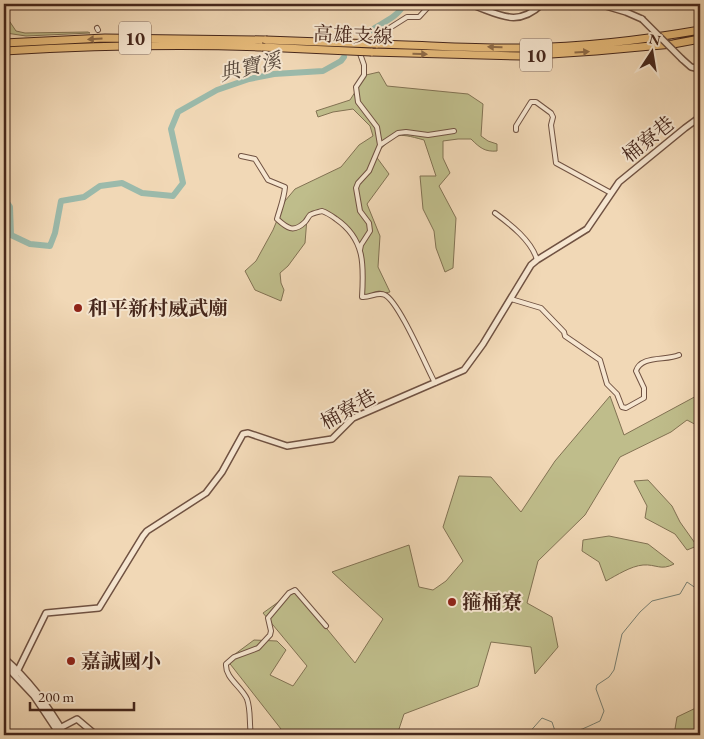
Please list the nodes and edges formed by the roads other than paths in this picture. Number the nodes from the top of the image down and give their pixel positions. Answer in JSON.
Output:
{"nodes":[{"id":1,"x":431,"y":4,"type":"edge"},
{"id":2,"x":469,"y":4,"type":"edge"},
{"id":3,"x":542,"y":4,"type":"edge"},
{"id":4,"x":599,"y":4,"type":"edge"},
{"id":5,"x":700,"y":30,"type":"edge"},
{"id":6,"x":700,"y":39,"type":"edge"},
{"id":7,"x":4,"y":43,"type":"edge"},
{"id":8,"x":4,"y":51,"type":"edge"},
{"id":9,"x":700,"y":69,"type":"edge"},
{"id":10,"x":700,"y":118,"type":"edge"},
{"id":11,"x":516,"y":130,"type":"dead end"},
{"id":12,"x":454,"y":131,"type":"dead end"},
{"id":13,"x":380,"y":145,"type":"junction"},
{"id":14,"x":241,"y":156,"type":"dead end"},
{"id":15,"x":611,"y":193,"type":"junction"},
{"id":16,"x":495,"y":213,"type":"dead end"},
{"id":17,"x":360,"y":250,"type":"junction"},
{"id":18,"x":537,"y":260,"type":"junction"},
{"id":19,"x":511,"y":299,"type":"junction"},
{"id":20,"x":679,"y":355,"type":"dead end"},
{"id":21,"x":435,"y":384,"type":"junction"},
{"id":22,"x":326,"y":626,"type":"dead end"},
{"id":23,"x":4,"y":658,"type":"edge"},
{"id":24,"x":4,"y":664,"type":"edge"},
{"id":25,"x":17,"y":672,"type":"junction"},
{"id":26,"x":59,"y":731,"type":"edge"},
{"id":27,"x":65,"y":735,"type":"edge"},
{"id":28,"x":96,"y":735,"type":"edge"},
{"id":29,"x":251,"y":735,"type":"edge"}],
"edges":[{"from":1,"to":13,"type":"street"},
{"from":2,"to":3,"type":"street"},
{"from":4,"to":9,"type":"street","bridge":true},
{"from":5,"to":7,"type":"highway","name":"高雄支線","number":"10","one_way":true,"bridge":true},
{"from":8,"to":6,"type":"highway","name":"高雄支線","number":"10","one_way":true,"bridge":true},
{"from":10,"to":15,"type":"street","name":"桶寮巷"},
{"from":11,"to":15,"type":"street"},
{"from":12,"to":13,"type":"street"},
{"from":13,"to":17,"type":"street"},
{"from":14,"to":17,"type":"street"},
{"from":15,"to":18,"type":"street","name":"桶寮巷"},
{"from":16,"to":18,"type":"street"},
{"from":17,"to":21,"type":"street"},
{"from":18,"to":19,"type":"street","name":"桶寮巷"},
{"from":19,"to":20,"type":"street"},
{"from":19,"to":21,"type":"street","name":"桶寮巷"},
{"from":21,"to":25,"type":"street","name":"桶寮巷"},
{"from":22,"to":29,"type":"street"},
{"from":23,"to":25,"type":"street"},
{"from":24,"to":25,"type":"street"},
{"from":25,"to":26,"type":"street"},
{"from":26,"to":27,"type":"street"},
{"from":26,"to":28,"type":"street"}]}
